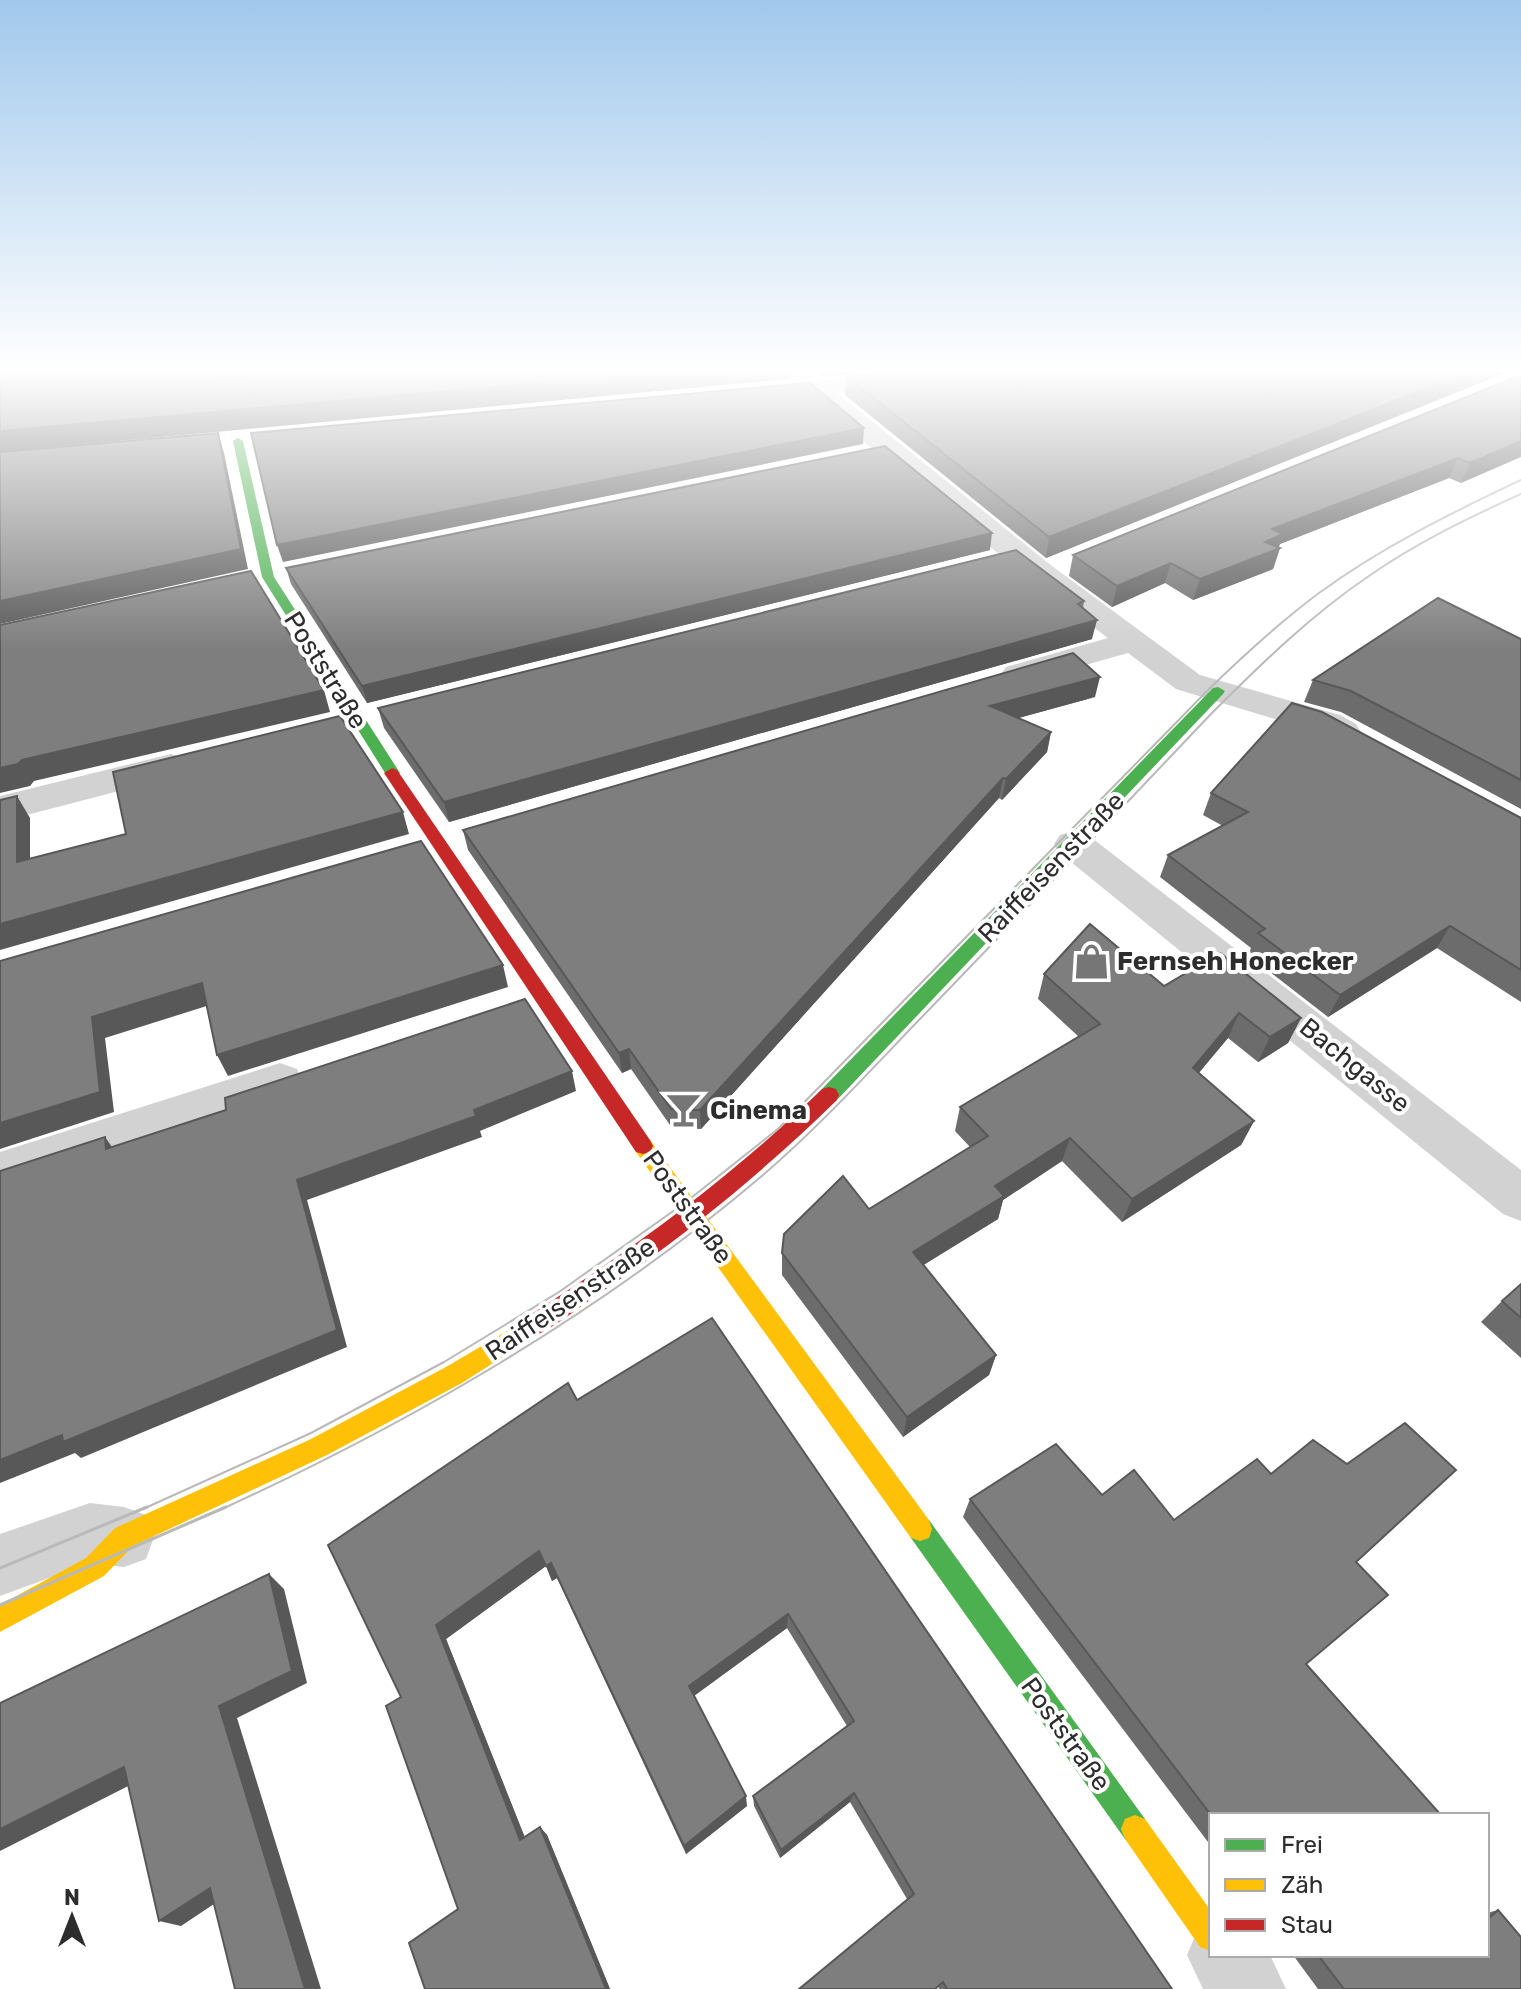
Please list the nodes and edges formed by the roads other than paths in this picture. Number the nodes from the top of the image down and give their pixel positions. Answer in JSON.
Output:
{"nodes":[{"id":1,"x":241,"y":465,"type":"edge"},
{"id":2,"x":908,"y":465,"type":"edge"},
{"id":3,"x":1070,"y":561,"type":"dead end"},
{"id":4,"x":1030,"y":564,"type":"junction"},
{"id":5,"x":973,"y":566,"type":"edge"},
{"id":6,"x":300,"y":571,"type":"edge"},
{"id":7,"x":254,"y":580,"type":"junction"},
{"id":8,"x":1131,"y":642,"type":"junction"},
{"id":9,"x":978,"y":686,"type":"edge"},
{"id":10,"x":1218,"y":691,"type":"junction"},
{"id":11,"x":1375,"y":749,"type":"edge"},
{"id":12,"x":202,"y":758,"type":"edge"},
{"id":13,"x":0,"y":809,"type":"edge"},
{"id":14,"x":1074,"y":844,"type":"junction"},
{"id":15,"x":541,"y":996,"type":"junction"},
{"id":16,"x":496,"y":1011,"type":"edge"},
{"id":17,"x":316,"y":1070,"type":"edge"},
{"id":18,"x":0,"y":1173,"type":"edge"},
{"id":19,"x":1521,"y":1199,"type":"edge"},
{"id":20,"x":695,"y":1215,"type":"junction"},
{"id":21,"x":124,"y":1537,"type":"junction"},
{"id":22,"x":0,"y":1565,"type":"edge"},
{"id":23,"x":0,"y":1619,"type":"edge"},
{"id":24,"x":1209,"y":1933,"type":"edge"},
{"id":25,"x":1225,"y":1957,"type":"edge"},
{"id":26,"x":1249,"y":1989,"type":"edge"}],
"edges":[{"from":1,"to":7,"type":"street","name":"Poststraße"},
{"from":2,"to":4,"type":"street"},
{"from":3,"to":4,"type":"street"},
{"from":4,"to":5,"type":"street"},
{"from":4,"to":8,"type":"street"},
{"from":6,"to":7,"type":"street"},
{"from":7,"to":15,"type":"street","name":"Poststraße"},
{"from":8,"to":9,"type":"street"},
{"from":8,"to":10,"type":"street"},
{"from":10,"to":11,"type":"street"},
{"from":10,"to":14,"type":"street","name":"Raiffeisenstraße"},
{"from":12,"to":13,"type":"street"},
{"from":14,"to":19,"type":"street","name":"Bachgasse"},
{"from":14,"to":20,"type":"street","name":"Raiffeisenstraße"},
{"from":15,"to":16,"type":"street"},
{"from":15,"to":20,"type":"street","name":"Poststraße"},
{"from":17,"to":18,"type":"street"},
{"from":20,"to":21,"type":"street","name":"Raiffeisenstraße"},
{"from":20,"to":24,"type":"street","name":"Poststraße"},
{"from":21,"to":22,"type":"street","name":"Raiffeisenstraße"},
{"from":21,"to":23,"type":"street","name":"Raiffeisenstraße"},
{"from":25,"to":26,"type":"street"}]}
